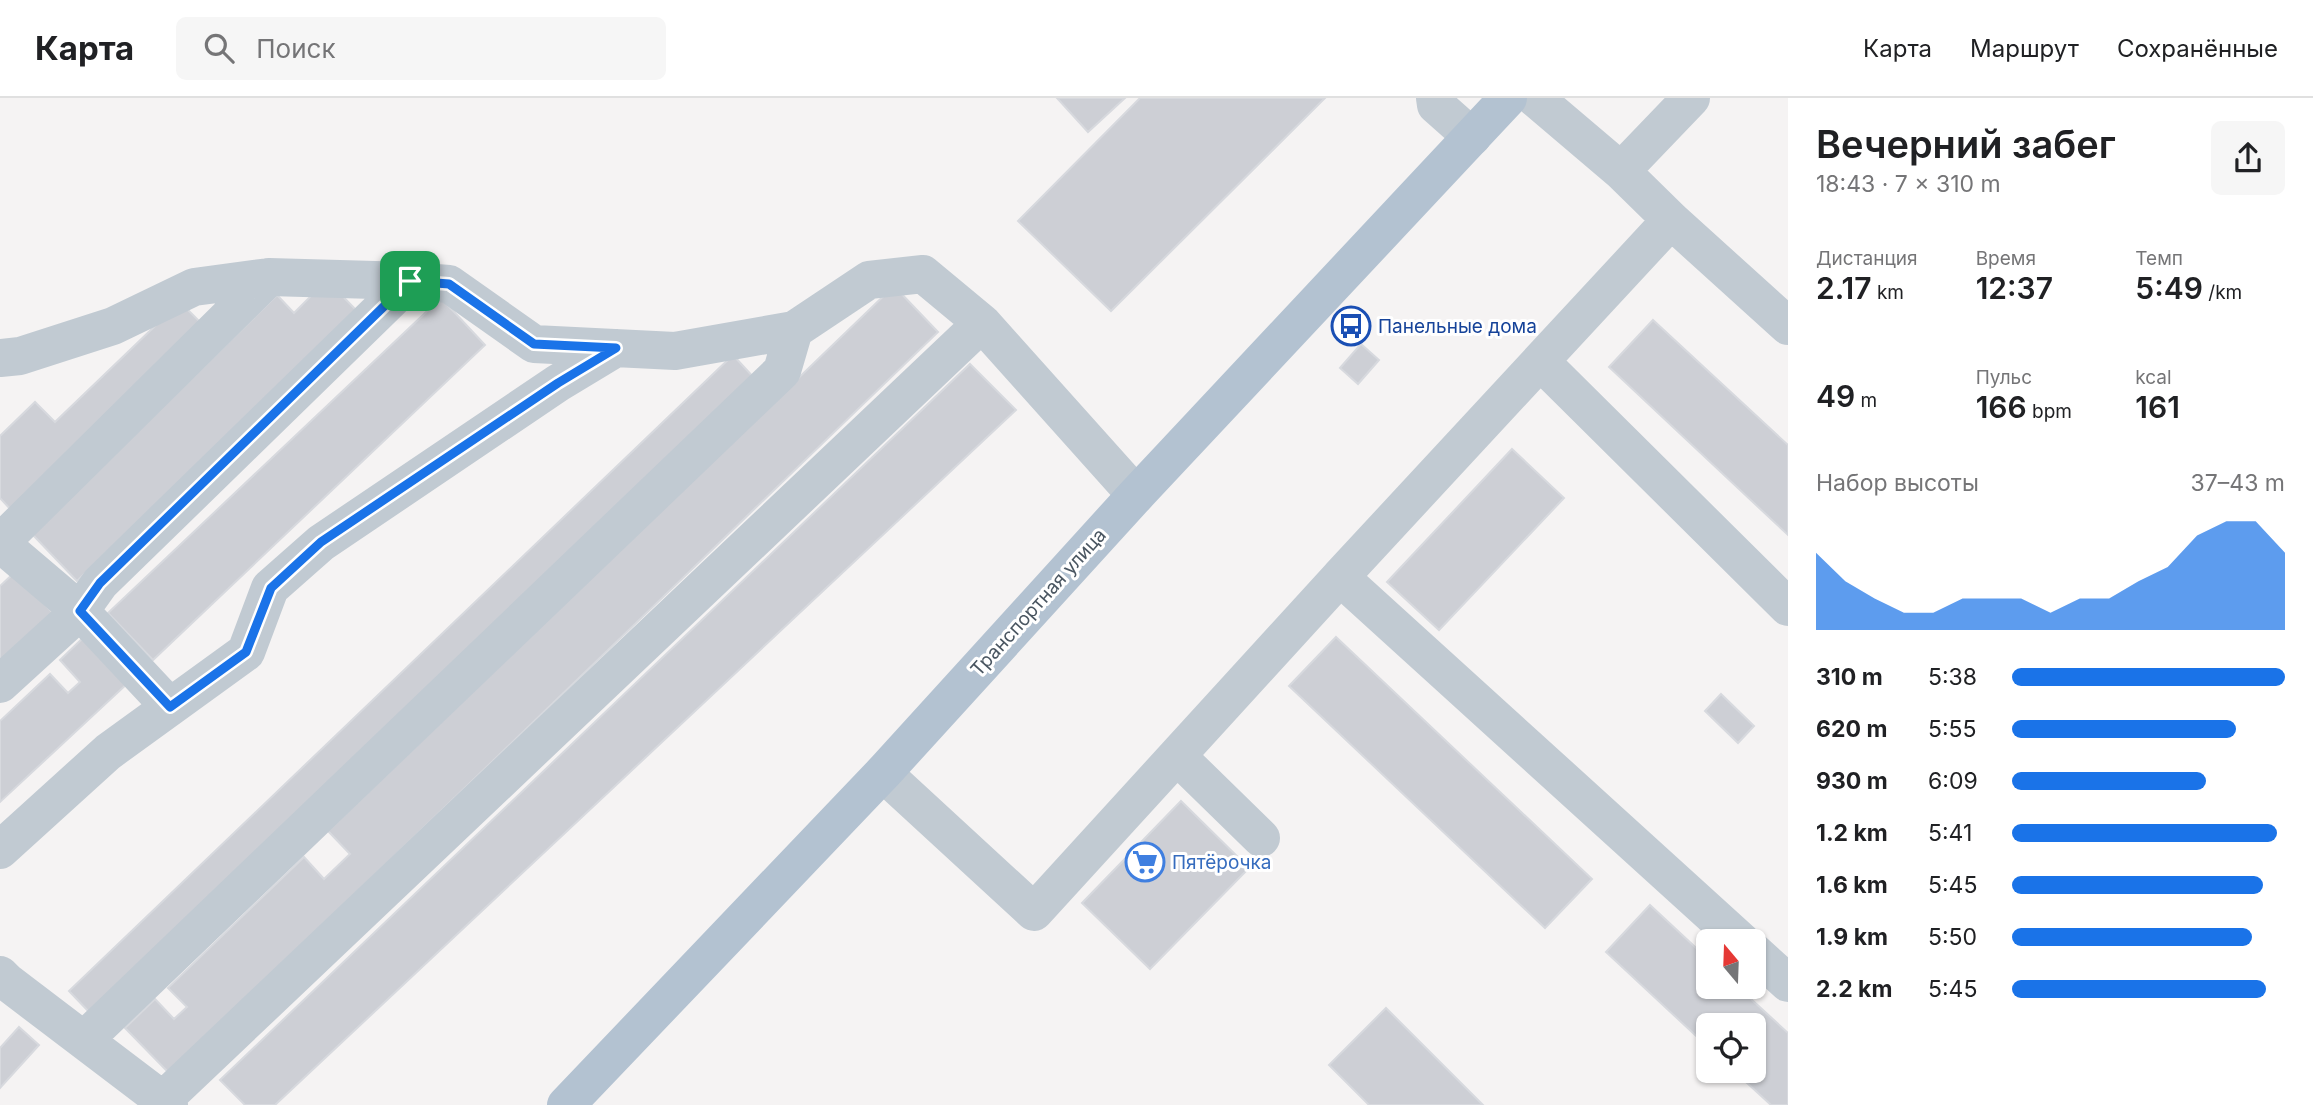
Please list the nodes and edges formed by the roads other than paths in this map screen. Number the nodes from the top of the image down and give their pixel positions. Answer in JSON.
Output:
{"nodes":[{"id":1,"x":1435,"y":98,"type":"edge"},
{"id":2,"x":1508,"y":98,"type":"edge"},
{"id":3,"x":1535,"y":98,"type":"edge"},
{"id":4,"x":1690,"y":98,"type":"edge"},
{"id":5,"x":1472,"y":137,"type":"junction"},
{"id":6,"x":1621,"y":171,"type":"junction"},
{"id":7,"x":1671,"y":220,"type":"junction"},
{"id":8,"x":269,"y":278,"type":"junction"},
{"id":9,"x":410,"y":281,"type":"junction"},
{"id":10,"x":982,"y":323,"type":"junction"},
{"id":11,"x":1788,"y":326,"type":"edge"},
{"id":12,"x":794,"y":330,"type":"junction"},
{"id":13,"x":616,"y":348,"type":"junction"},
{"id":14,"x":0,"y":358,"type":"edge"},
{"id":15,"x":1541,"y":362,"type":"junction"},
{"id":16,"x":1136,"y":495,"type":"junction"},
{"id":17,"x":0,"y":543,"type":"edge"},
{"id":18,"x":1340,"y":577,"type":"junction"},
{"id":19,"x":1788,"y":607,"type":"edge"},
{"id":20,"x":80,"y":611,"type":"junction"},
{"id":21,"x":0,"y":684,"type":"edge"},
{"id":22,"x":170,"y":707,"type":"junction"},
{"id":23,"x":1177,"y":756,"type":"junction"},
{"id":24,"x":883,"y":773,"type":"junction"},
{"id":25,"x":1261,"y":838,"type":"dead end"},
{"id":26,"x":0,"y":850,"type":"edge"},
{"id":27,"x":1728,"y":929,"type":"edge"},
{"id":28,"x":1766,"y":963,"type":"edge"},
{"id":29,"x":0,"y":975,"type":"edge"},
{"id":30,"x":1788,"y":983,"type":"edge"},
{"id":31,"x":84,"y":1040,"type":"junction"},
{"id":32,"x":166,"y":1103,"type":"edge"},
{"id":33,"x":566,"y":1105,"type":"edge"}],
"edges":[{"from":1,"to":5,"type":"lane"},
{"from":2,"to":5,"type":"main road","name":"Транспортная улица"},
{"from":3,"to":6,"type":"lane"},
{"from":4,"to":6,"type":"lane"},
{"from":5,"to":16,"type":"main road","name":"Транспортная улица"},
{"from":6,"to":7,"type":"lane"},
{"from":7,"to":11,"type":"lane"},
{"from":7,"to":15,"type":"lane"},
{"from":8,"to":9,"type":"lane"},
{"from":8,"to":14,"type":"lane"},
{"from":8,"to":17,"type":"lane"},
{"from":9,"to":13,"type":"lane"},
{"from":9,"to":20,"type":"lane"},
{"from":10,"to":12,"type":"lane"},
{"from":10,"to":16,"type":"lane"},
{"from":10,"to":32,"type":"lane"},
{"from":12,"to":13,"type":"lane"},
{"from":12,"to":31,"type":"lane"},
{"from":13,"to":22,"type":"lane"},
{"from":15,"to":18,"type":"lane"},
{"from":15,"to":19,"type":"lane"},
{"from":16,"to":24,"type":"main road","name":"Транспортная улица"},
{"from":17,"to":20,"type":"lane"},
{"from":18,"to":23,"type":"lane"},
{"from":18,"to":27,"type":"lane"},
{"from":20,"to":21,"type":"lane"},
{"from":20,"to":22,"type":"lane"},
{"from":22,"to":26,"type":"lane"},
{"from":23,"to":24,"type":"lane"},
{"from":23,"to":25,"type":"lane"},
{"from":24,"to":33,"type":"main road","name":"Транспортная улица"},
{"from":28,"to":30,"type":"lane"},
{"from":29,"to":31,"type":"lane"},
{"from":31,"to":32,"type":"lane"}]}
